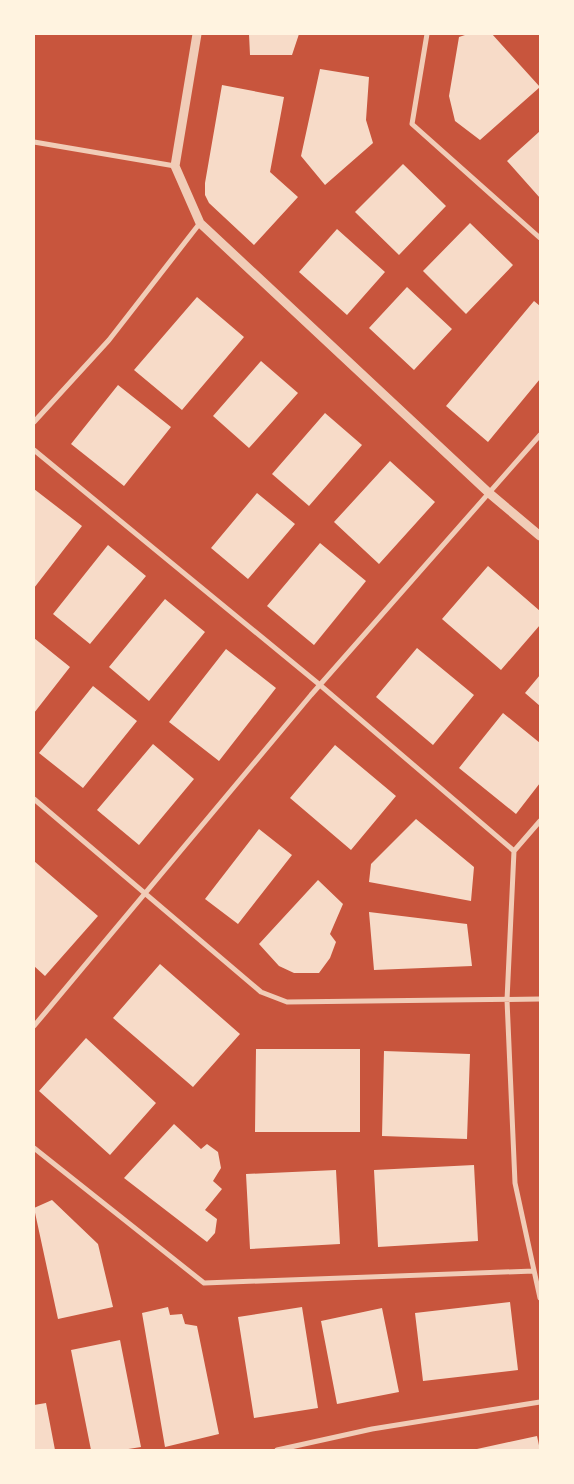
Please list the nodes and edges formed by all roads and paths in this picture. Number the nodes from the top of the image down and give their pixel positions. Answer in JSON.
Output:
{"nodes":[{"id":1,"x":197,"y":34,"type":"edge"},
{"id":2,"x":427,"y":34,"type":"edge"},
{"id":3,"x":34,"y":142,"type":"edge"},
{"id":4,"x":175,"y":166,"type":"junction"},
{"id":5,"x":200,"y":223,"type":"junction"},
{"id":6,"x":540,"y":238,"type":"edge"},
{"id":7,"x":34,"y":422,"type":"edge"},
{"id":8,"x":540,"y":434,"type":"edge"},
{"id":9,"x":34,"y":450,"type":"edge"},
{"id":10,"x":489,"y":493,"type":"junction"},
{"id":11,"x":540,"y":536,"type":"edge"},
{"id":12,"x":320,"y":685,"type":"junction"},
{"id":13,"x":34,"y":799,"type":"edge"},
{"id":14,"x":540,"y":821,"type":"edge"},
{"id":15,"x":514,"y":851,"type":"junction"},
{"id":16,"x":145,"y":893,"type":"junction"},
{"id":17,"x":540,"y":999,"type":"edge"},
{"id":18,"x":507,"y":1000,"type":"junction"},
{"id":19,"x":34,"y":1026,"type":"edge"},
{"id":20,"x":34,"y":1148,"type":"edge"},
{"id":21,"x":534,"y":1271,"type":"junction"},
{"id":22,"x":540,"y":1298,"type":"edge"},
{"id":23,"x":540,"y":1402,"type":"edge"},
{"id":24,"x":304,"y":1447,"type":"edge"},
{"id":25,"x":277,"y":1450,"type":"edge"}],
"edges":[{"from":1,"to":4,"type":"street"},
{"from":2,"to":6,"type":"street"},
{"from":3,"to":4,"type":"street"},
{"from":4,"to":5,"type":"street"},
{"from":5,"to":7,"type":"street"},
{"from":5,"to":10,"type":"street"},
{"from":8,"to":10,"type":"street"},
{"from":9,"to":12,"type":"street"},
{"from":10,"to":11,"type":"street"},
{"from":10,"to":12,"type":"street"},
{"from":12,"to":15,"type":"street"},
{"from":12,"to":16,"type":"street"},
{"from":13,"to":16,"type":"street"},
{"from":14,"to":15,"type":"street"},
{"from":15,"to":18,"type":"street"},
{"from":16,"to":18,"type":"street"},
{"from":16,"to":19,"type":"street"},
{"from":17,"to":18,"type":"street"},
{"from":18,"to":21,"type":"street"},
{"from":20,"to":21,"type":"street"},
{"from":21,"to":22,"type":"street"},
{"from":23,"to":24,"type":"street"},
{"from":24,"to":25,"type":"street"}]}
